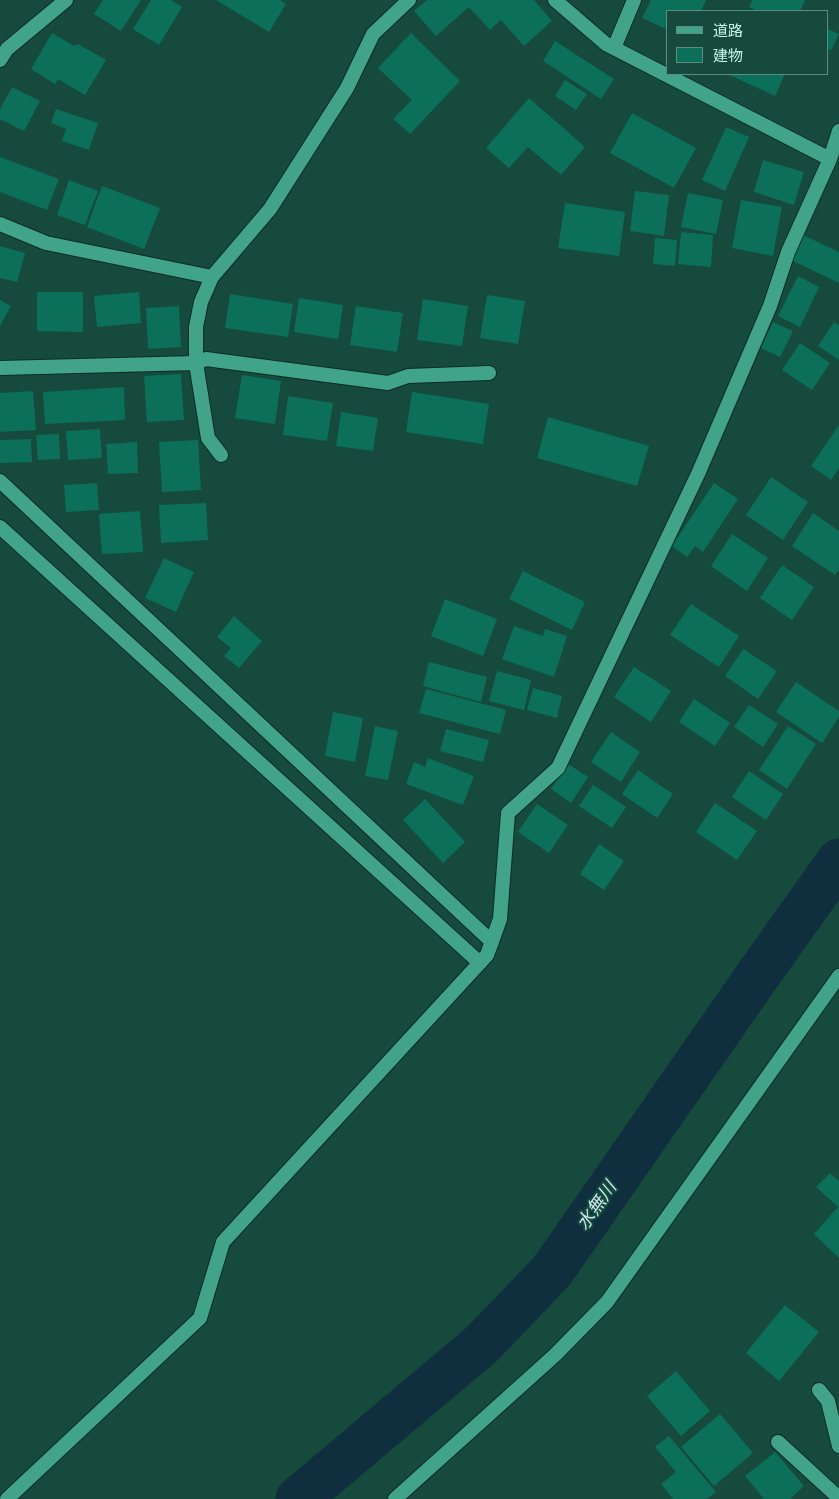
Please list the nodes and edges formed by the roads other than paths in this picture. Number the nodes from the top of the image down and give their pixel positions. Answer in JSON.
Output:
{"nodes":[{"id":1,"x":66,"y":0,"type":"edge"},
{"id":2,"x":409,"y":0,"type":"edge"},
{"id":3,"x":555,"y":0,"type":"edge"},
{"id":4,"x":634,"y":0,"type":"edge"},
{"id":5,"x":614,"y":48,"type":"junction"},
{"id":6,"x":0,"y":60,"type":"edge"},
{"id":7,"x":666,"y":75,"type":"edge"},
{"id":8,"x":667,"y":75,"type":"edge"},
{"id":9,"x":839,"y":131,"type":"edge"},
{"id":10,"x":830,"y":159,"type":"junction"},
{"id":11,"x":0,"y":224,"type":"edge"},
{"id":12,"x":212,"y":277,"type":"junction"},
{"id":13,"x":196,"y":363,"type":"junction"},
{"id":14,"x":0,"y":368,"type":"edge"},
{"id":15,"x":489,"y":373,"type":"dead end"},
{"id":16,"x":221,"y":455,"type":"dead end"},
{"id":17,"x":0,"y":481,"type":"edge"},
{"id":18,"x":0,"y":527,"type":"edge"},
{"id":19,"x":492,"y":942,"type":"junction"},
{"id":20,"x":480,"y":963,"type":"junction"},
{"id":21,"x":839,"y":976,"type":"edge"},
{"id":22,"x":819,"y":1390,"type":"dead end"},
{"id":23,"x":778,"y":1442,"type":"dead end"},
{"id":24,"x":839,"y":1446,"type":"edge"},
{"id":25,"x":839,"y":1498,"type":"edge"},
{"id":26,"x":7,"y":1499,"type":"edge"},
{"id":27,"x":395,"y":1499,"type":"edge"}],
"edges":[{"from":1,"to":6,"type":"street"},
{"from":2,"to":12,"type":"street"},
{"from":3,"to":5,"type":"street"},
{"from":4,"to":5,"type":"street"},
{"from":5,"to":7,"type":"street"},
{"from":8,"to":10,"type":"street"},
{"from":9,"to":10,"type":"street"},
{"from":10,"to":19,"type":"street"},
{"from":11,"to":12,"type":"street"},
{"from":12,"to":13,"type":"street"},
{"from":13,"to":14,"type":"street"},
{"from":13,"to":15,"type":"street"},
{"from":13,"to":16,"type":"street"},
{"from":17,"to":19,"type":"street"},
{"from":18,"to":20,"type":"street"},
{"from":19,"to":20,"type":"street"},
{"from":20,"to":26,"type":"street"},
{"from":21,"to":27,"type":"street"},
{"from":22,"to":24,"type":"street"},
{"from":23,"to":25,"type":"street"}]}
